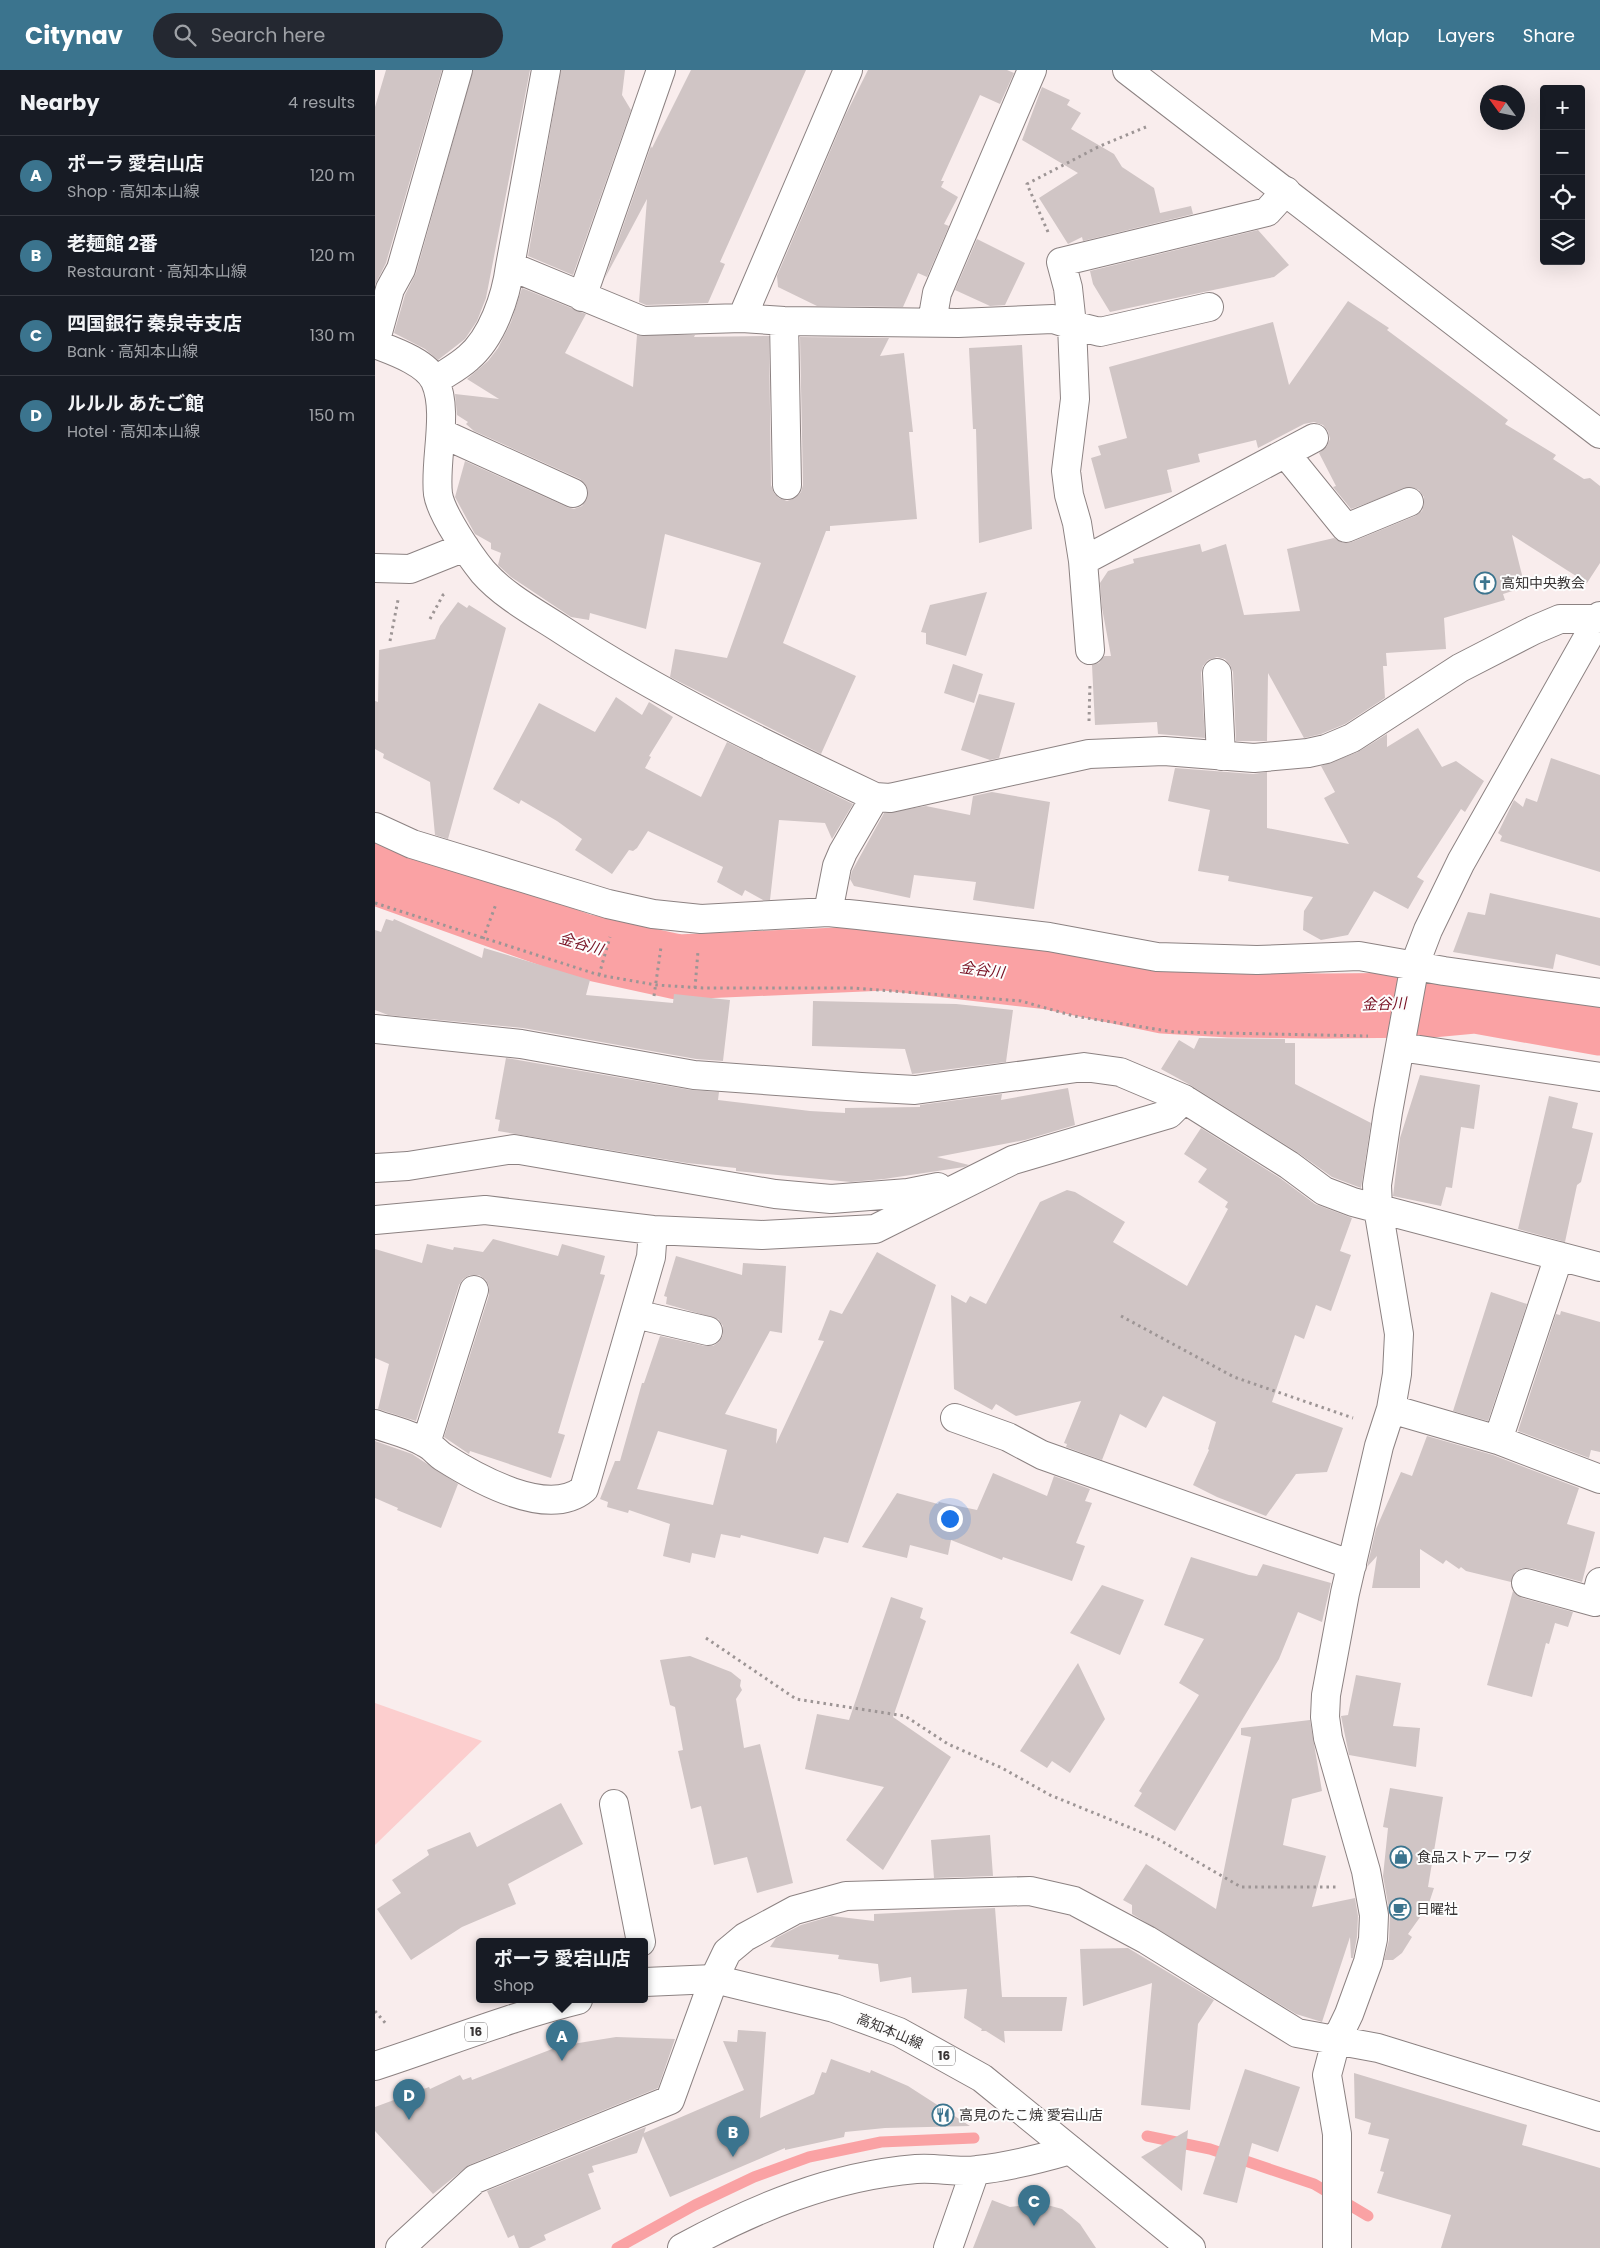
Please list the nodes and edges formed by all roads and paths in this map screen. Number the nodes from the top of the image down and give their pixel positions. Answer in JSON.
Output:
{"nodes":[{"id":1,"x":458,"y":70,"type":"edge"},
{"id":2,"x":546,"y":70,"type":"edge"},
{"id":3,"x":661,"y":70,"type":"edge"},
{"id":4,"x":848,"y":70,"type":"edge"},
{"id":5,"x":1032,"y":70,"type":"edge"},
{"id":6,"x":1127,"y":70,"type":"edge"},
{"id":7,"x":1152,"y":125,"type":"dead end"},
{"id":8,"x":1286,"y":191,"type":"junction"},
{"id":9,"x":1061,"y":262,"type":"junction"},
{"id":10,"x":510,"y":266,"type":"junction"},
{"id":11,"x":583,"y":297,"type":"junction"},
{"id":12,"x":1209,"y":307,"type":"dead end"},
{"id":13,"x":742,"y":318,"type":"junction"},
{"id":14,"x":784,"y":321,"type":"junction"},
{"id":15,"x":932,"y":322,"type":"junction"},
{"id":16,"x":1072,"y":325,"type":"junction"},
{"id":17,"x":375,"y":344,"type":"edge"},
{"id":18,"x":435,"y":380,"type":"junction"},
{"id":19,"x":441,"y":434,"type":"junction"},
{"id":20,"x":1600,"y":434,"type":"edge"},
{"id":21,"x":1314,"y":438,"type":"dead end"},
{"id":22,"x":1286,"y":454,"type":"junction"},
{"id":23,"x":787,"y":485,"type":"dead end"},
{"id":24,"x":573,"y":493,"type":"dead end"},
{"id":25,"x":1409,"y":502,"type":"dead end"},
{"id":26,"x":465,"y":547,"type":"junction"},
{"id":27,"x":1083,"y":561,"type":"junction"},
{"id":28,"x":375,"y":568,"type":"edge"},
{"id":29,"x":410,"y":569,"type":"junction"},
{"id":30,"x":481,"y":569,"type":"junction"},
{"id":31,"x":1599,"y":617,"type":"edge"},
{"id":32,"x":430,"y":619,"type":"dead end"},
{"id":33,"x":390,"y":641,"type":"dead end"},
{"id":34,"x":1090,"y":650,"type":"joint"},
{"id":35,"x":1217,"y":673,"type":"dead end"},
{"id":36,"x":1089,"y":754,"type":"junction"},
{"id":37,"x":1221,"y":756,"type":"junction"},
{"id":38,"x":875,"y":797,"type":"junction"},
{"id":39,"x":375,"y":827,"type":"edge"},
{"id":40,"x":375,"y":903,"type":"edge"},
{"id":41,"x":618,"y":906,"type":"junction"},
{"id":42,"x":828,"y":912,"type":"junction"},
{"id":43,"x":663,"y":938,"type":"dead end"},
{"id":44,"x":698,"y":950,"type":"dead end"},
{"id":45,"x":1413,"y":973,"type":"junction"},
{"id":46,"x":599,"y":975,"type":"junction"},
{"id":47,"x":657,"y":983,"type":"junction"},
{"id":48,"x":695,"y":986,"type":"junction"},
{"id":49,"x":1600,"y":993,"type":"edge"},
{"id":50,"x":654,"y":996,"type":"dead end"},
{"id":51,"x":375,"y":1028,"type":"edge"},
{"id":52,"x":1401,"y":1040,"type":"junction"},
{"id":53,"x":1600,"y":1077,"type":"edge"},
{"id":54,"x":1184,"y":1099,"type":"junction"},
{"id":55,"x":375,"y":1168,"type":"edge"},
{"id":56,"x":974,"y":1179,"type":"junction"},
{"id":57,"x":1378,"y":1208,"type":"junction"},
{"id":58,"x":375,"y":1220,"type":"edge"},
{"id":59,"x":653,"y":1230,"type":"junction"},
{"id":60,"x":1559,"y":1256,"type":"junction"},
{"id":61,"x":1600,"y":1267,"type":"edge"},
{"id":62,"x":474,"y":1290,"type":"dead end"},
{"id":63,"x":635,"y":1314,"type":"junction"},
{"id":64,"x":1121,"y":1316,"type":"dead end"},
{"id":65,"x":709,"y":1331,"type":"dead end"},
{"id":66,"x":955,"y":1418,"type":"dead end"},
{"id":67,"x":1388,"y":1419,"type":"junction"},
{"id":68,"x":375,"y":1424,"type":"edge"},
{"id":69,"x":1498,"y":1440,"type":"junction"},
{"id":70,"x":426,"y":1443,"type":"junction"},
{"id":71,"x":1600,"y":1479,"type":"edge"},
{"id":72,"x":1353,"y":1564,"type":"junction"},
{"id":73,"x":1600,"y":1582,"type":"edge"},
{"id":74,"x":1526,"y":1583,"type":"dead end"},
{"id":75,"x":706,"y":1638,"type":"dead end"},
{"id":76,"x":614,"y":1804,"type":"dead end"},
{"id":77,"x":1369,"y":1888,"type":"junction"},
{"id":78,"x":640,"y":1938,"type":"edge"},
{"id":79,"x":714,"y":1979,"type":"junction"},
{"id":80,"x":648,"y":1982,"type":"edge"},
{"id":81,"x":566,"y":2003,"type":"edge"},
{"id":82,"x":375,"y":2011,"type":"edge"},
{"id":83,"x":387,"y":2025,"type":"dead end"},
{"id":84,"x":1336,"y":2041,"type":"junction"},
{"id":85,"x":375,"y":2066,"type":"edge"},
{"id":86,"x":1600,"y":2117,"type":"edge"},
{"id":87,"x":1070,"y":2150,"type":"junction"},
{"id":88,"x":975,"y":2171,"type":"junction"},
{"id":89,"x":400,"y":2248,"type":"edge"},
{"id":90,"x":682,"y":2248,"type":"edge"},
{"id":91,"x":948,"y":2248,"type":"edge"},
{"id":92,"x":1191,"y":2248,"type":"edge"},
{"id":93,"x":1337,"y":2248,"type":"edge"}],
"edges":[{"from":1,"to":17,"type":"street"},
{"from":2,"to":10,"type":"street"},
{"from":3,"to":11,"type":"street"},
{"from":4,"to":13,"type":"street"},
{"from":5,"to":15,"type":"street"},
{"from":6,"to":8,"type":"street"},
{"from":7,"to":9,"type":"path"},
{"from":8,"to":9,"type":"street"},
{"from":8,"to":20,"type":"street"},
{"from":9,"to":16,"type":"street"},
{"from":10,"to":11,"type":"street"},
{"from":10,"to":18,"type":"street"},
{"from":11,"to":13,"type":"street"},
{"from":12,"to":16,"type":"street"},
{"from":13,"to":14,"type":"street"},
{"from":14,"to":15,"type":"street"},
{"from":14,"to":23,"type":"street"},
{"from":15,"to":16,"type":"street"},
{"from":16,"to":27,"type":"street"},
{"from":17,"to":18,"type":"street"},
{"from":18,"to":19,"type":"street"},
{"from":19,"to":24,"type":"street"},
{"from":19,"to":26,"type":"street"},
{"from":21,"to":22,"type":"street"},
{"from":22,"to":25,"type":"street"},
{"from":22,"to":27,"type":"street"},
{"from":26,"to":29,"type":"street"},
{"from":26,"to":30,"type":"street"},
{"from":27,"to":34,"type":"street"},
{"from":28,"to":29,"type":"street"},
{"from":29,"to":33,"type":"path"},
{"from":30,"to":32,"type":"path"},
{"from":30,"to":38,"type":"street"},
{"from":31,"to":37,"type":"street"},
{"from":31,"to":45,"type":"street"},
{"from":34,"to":36,"type":"path"},
{"from":35,"to":37,"type":"street"},
{"from":36,"to":37,"type":"street"},
{"from":36,"to":38,"type":"street"},
{"from":38,"to":42,"type":"street"},
{"from":39,"to":41,"type":"street"},
{"from":40,"to":46,"type":"path"},
{"from":41,"to":42,"type":"street"},
{"from":41,"to":46,"type":"path"},
{"from":42,"to":45,"type":"street"},
{"from":43,"to":47,"type":"path"},
{"from":44,"to":48,"type":"path"},
{"from":45,"to":49,"type":"street"},
{"from":45,"to":52,"type":"street"},
{"from":46,"to":47,"type":"path"},
{"from":47,"to":48,"type":"path"},
{"from":47,"to":50,"type":"path"},
{"from":48,"to":52,"type":"path"},
{"from":51,"to":54,"type":"street"},
{"from":52,"to":53,"type":"street"},
{"from":52,"to":57,"type":"street"},
{"from":54,"to":56,"type":"street"},
{"from":54,"to":57,"type":"street"},
{"from":55,"to":56,"type":"street"},
{"from":56,"to":59,"type":"street"},
{"from":57,"to":60,"type":"street"},
{"from":57,"to":67,"type":"street"},
{"from":58,"to":59,"type":"street"},
{"from":59,"to":63,"type":"street"},
{"from":60,"to":61,"type":"street"},
{"from":60,"to":69,"type":"street"},
{"from":62,"to":70,"type":"street"},
{"from":63,"to":65,"type":"street"},
{"from":63,"to":70,"type":"street"},
{"from":64,"to":67,"type":"path"},
{"from":66,"to":72,"type":"street"},
{"from":67,"to":69,"type":"street"},
{"from":67,"to":72,"type":"street"},
{"from":68,"to":70,"type":"street"},
{"from":69,"to":71,"type":"street"},
{"from":72,"to":77,"type":"street"},
{"from":73,"to":74,"type":"street"},
{"from":75,"to":77,"type":"path"},
{"from":76,"to":78,"type":"street"},
{"from":77,"to":84,"type":"street"},
{"from":79,"to":80,"type":"street","name":"高知本山線","number":"16"},
{"from":79,"to":84,"type":"street"},
{"from":79,"to":87,"type":"street","name":"高知本山線","number":"16"},
{"from":79,"to":89,"type":"street"},
{"from":81,"to":85,"type":"street","number":"16"},
{"from":82,"to":83,"type":"path"},
{"from":84,"to":86,"type":"street"},
{"from":84,"to":93,"type":"street"},
{"from":87,"to":88,"type":"street"},
{"from":87,"to":92,"type":"street","name":"高知本山線","number":"16"},
{"from":88,"to":90,"type":"street"},
{"from":88,"to":91,"type":"street"}]}
